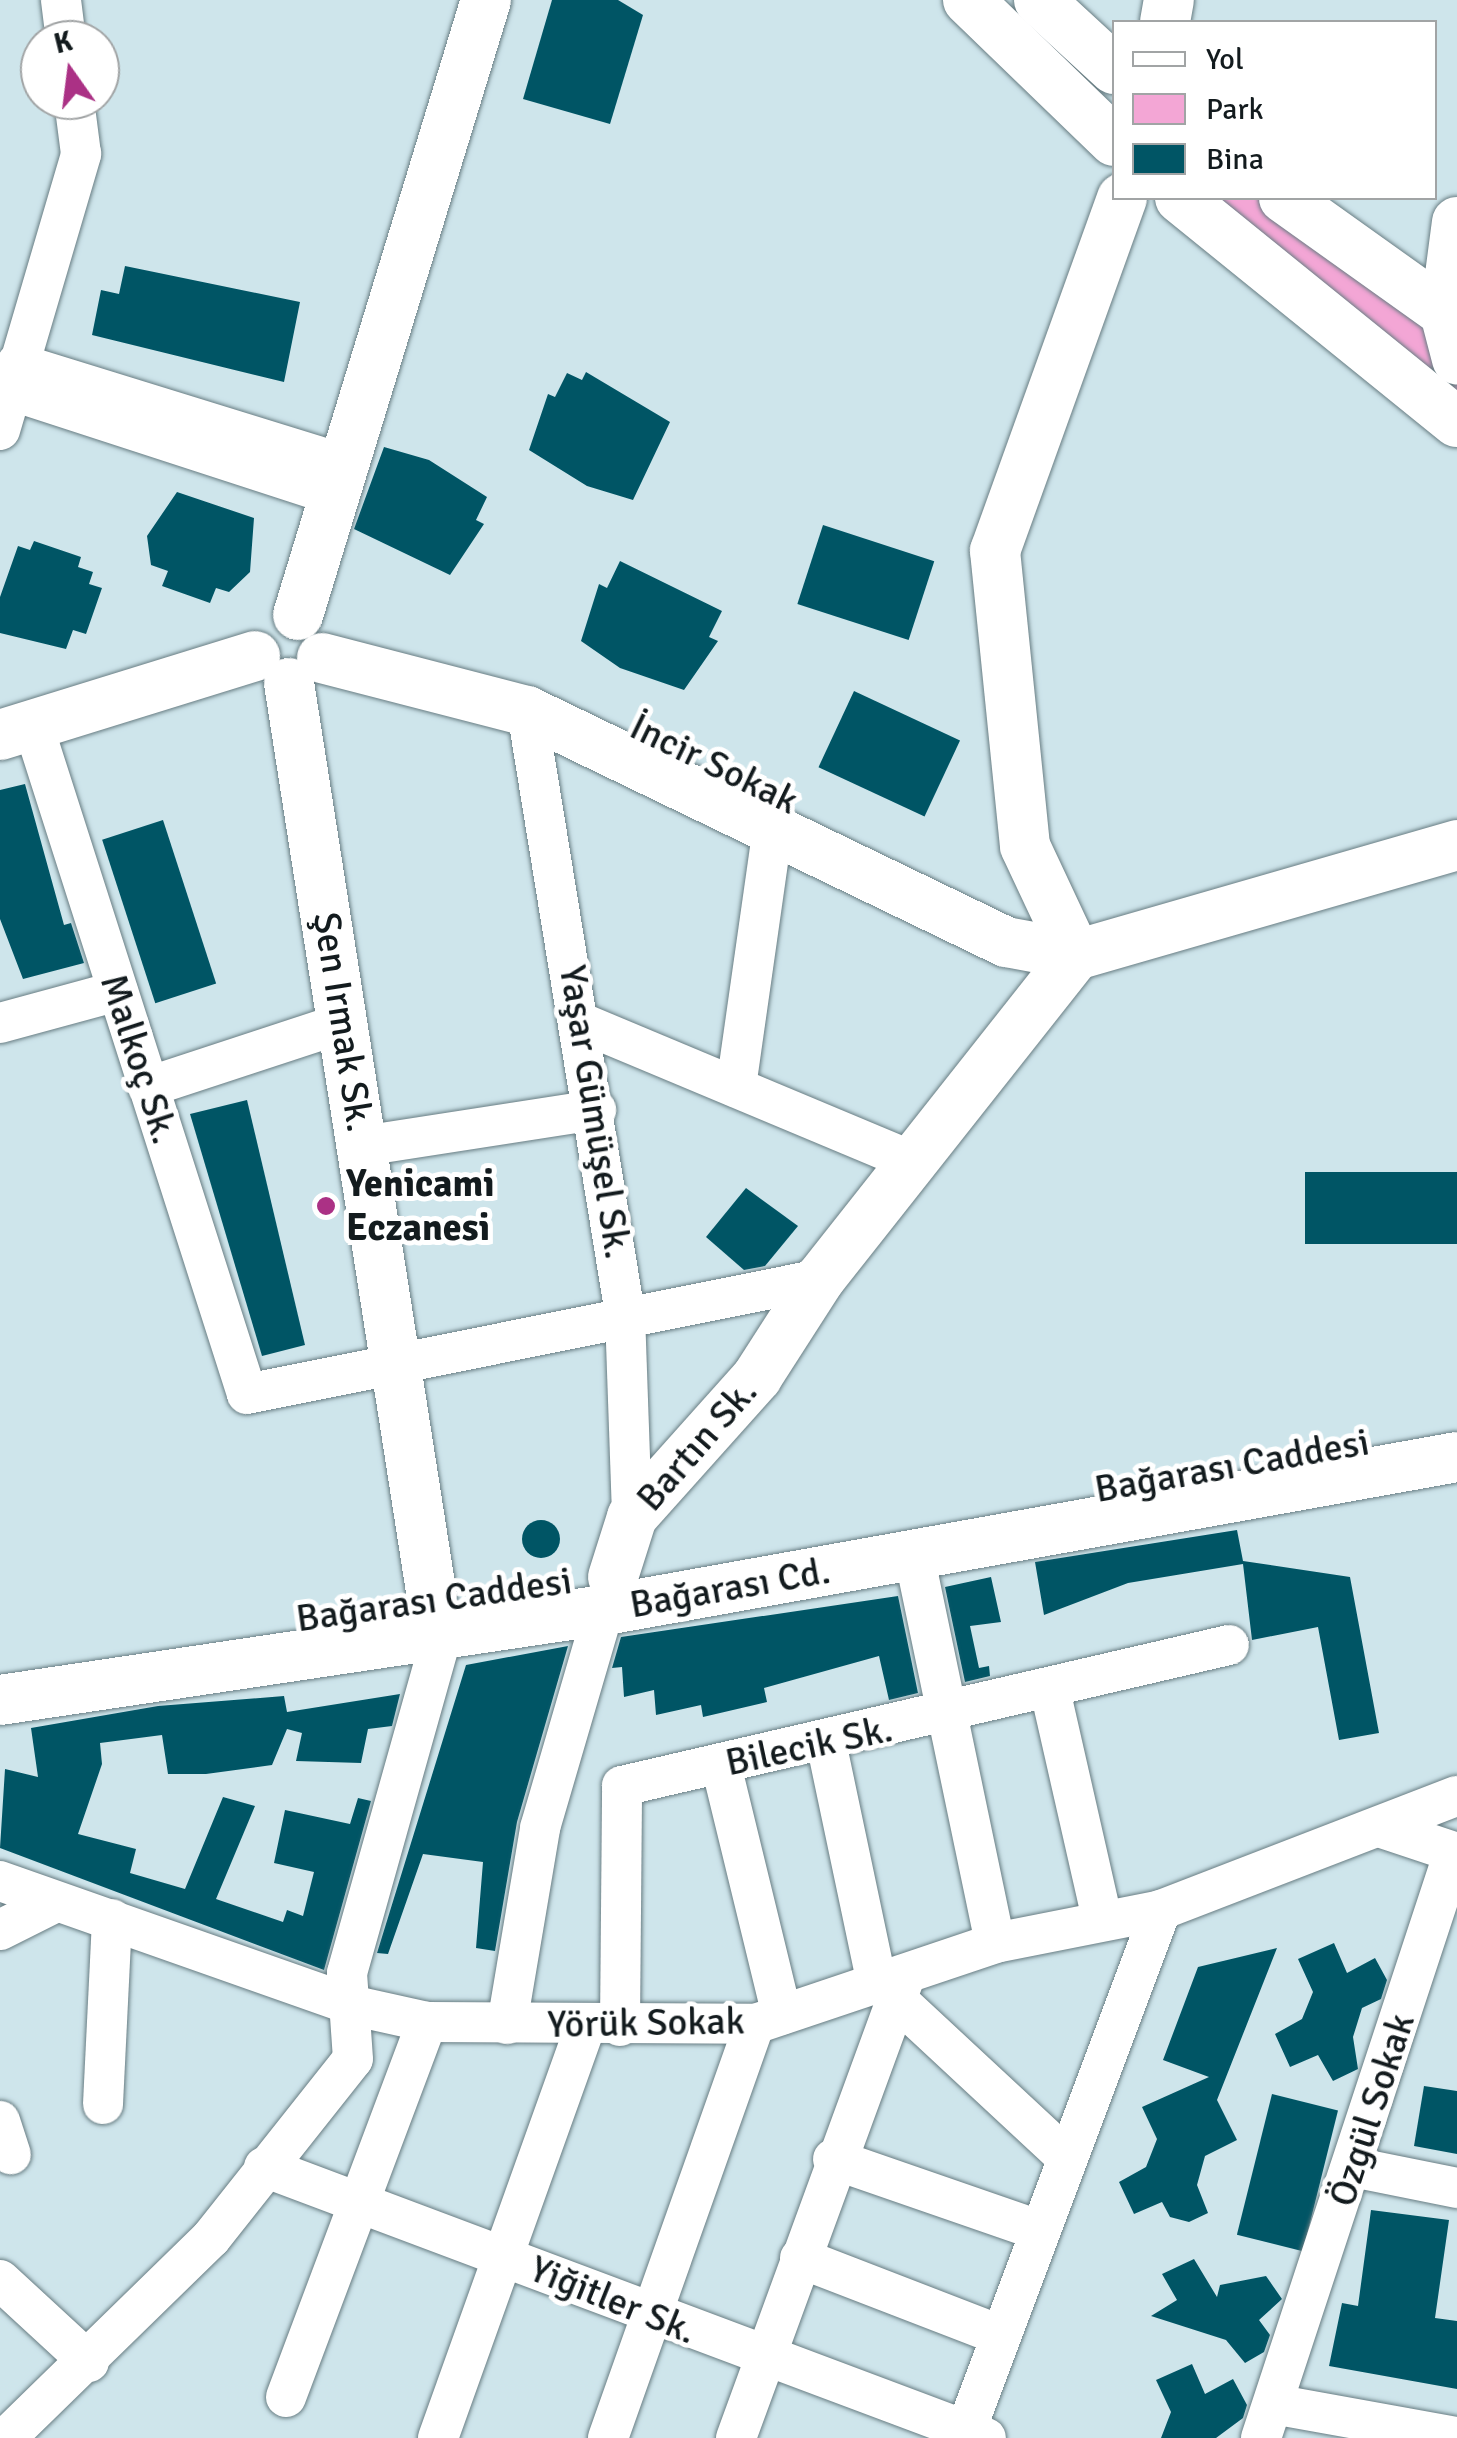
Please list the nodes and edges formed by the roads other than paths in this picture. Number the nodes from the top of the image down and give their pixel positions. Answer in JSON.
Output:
{"nodes":[{"id":1,"x":486,"y":0,"type":"edge"},
{"id":2,"x":968,"y":0,"type":"edge"},
{"id":3,"x":1039,"y":0,"type":"edge"},
{"id":4,"x":1112,"y":67,"type":"edge"},
{"id":5,"x":77,"y":120,"type":"edge"},
{"id":6,"x":1112,"y":139,"type":"edge"},
{"id":7,"x":1121,"y":200,"type":"edge"},
{"id":8,"x":1182,"y":200,"type":"edge"},
{"id":9,"x":1286,"y":200,"type":"edge"},
{"id":10,"x":1457,"y":222,"type":"edge"},
{"id":11,"x":1451,"y":336,"type":"edge"},
{"id":12,"x":14,"y":376,"type":"junction"},
{"id":13,"x":1457,"y":422,"type":"edge"},
{"id":14,"x":0,"y":430,"type":"edge"},
{"id":15,"x":339,"y":480,"type":"junction"},
{"id":16,"x":290,"y":651,"type":"junction"},
{"id":17,"x":527,"y":711,"type":"junction"},
{"id":18,"x":11,"y":724,"type":"edge"},
{"id":19,"x":773,"y":828,"type":"junction"},
{"id":20,"x":1457,"y":845,"type":"edge"},
{"id":21,"x":1076,"y":956,"type":"junction"},
{"id":22,"x":118,"y":992,"type":"junction"},
{"id":23,"x":0,"y":1022,"type":"edge"},
{"id":24,"x":343,"y":1023,"type":"junction"},
{"id":25,"x":584,"y":1024,"type":"junction"},
{"id":26,"x":736,"y":1087,"type":"junction"},
{"id":27,"x":148,"y":1088,"type":"junction"},
{"id":28,"x":596,"y":1110,"type":"junction"},
{"id":29,"x":363,"y":1146,"type":"junction"},
{"id":30,"x":912,"y":1162,"type":"junction"},
{"id":31,"x":820,"y":1279,"type":"junction"},
{"id":32,"x":625,"y":1314,"type":"junction"},
{"id":33,"x":396,"y":1360,"type":"junction"},
{"id":34,"x":1457,"y":1425,"type":"edge"},
{"id":35,"x":1457,"y":1457,"type":"edge"},
{"id":36,"x":1363,"y":1458,"type":"junction"},
{"id":37,"x":632,"y":1516,"type":"junction"},
{"id":38,"x":914,"y":1555,"type":"junction"},
{"id":39,"x":609,"y":1593,"type":"junction"},
{"id":40,"x":438,"y":1612,"type":"junction"},
{"id":41,"x":1229,"y":1645,"type":"dead end"},
{"id":42,"x":0,"y":1664,"type":"edge"},
{"id":43,"x":1050,"y":1690,"type":"junction"},
{"id":44,"x":0,"y":1700,"type":"edge"},
{"id":45,"x":945,"y":1716,"type":"junction"},
{"id":46,"x":826,"y":1742,"type":"junction"},
{"id":47,"x":721,"y":1764,"type":"junction"},
{"id":48,"x":1457,"y":1796,"type":"edge"},
{"id":49,"x":1382,"y":1828,"type":"junction"},
{"id":50,"x":0,"y":1881,"type":"edge"},
{"id":51,"x":56,"y":1902,"type":"junction"},
{"id":52,"x":1161,"y":1910,"type":"junction"},
{"id":53,"x":1102,"y":1918,"type":"junction"},
{"id":54,"x":112,"y":1919,"type":"junction"},
{"id":55,"x":0,"y":1930,"type":"edge"},
{"id":56,"x":1444,"y":1936,"type":"edge"},
{"id":57,"x":995,"y":1943,"type":"junction"},
{"id":58,"x":893,"y":1986,"type":"junction"},
{"id":59,"x":355,"y":2006,"type":"junction"},
{"id":60,"x":769,"y":2019,"type":"junction"},
{"id":61,"x":427,"y":2022,"type":"junction"},
{"id":62,"x":507,"y":2024,"type":"junction"},
{"id":63,"x":602,"y":2027,"type":"junction"},
{"id":64,"x":103,"y":2104,"type":"dead end"},
{"id":65,"x":1066,"y":2156,"type":"junction"},
{"id":66,"x":834,"y":2159,"type":"junction"},
{"id":67,"x":264,"y":2166,"type":"junction"},
{"id":68,"x":1352,"y":2168,"type":"junction"},
{"id":69,"x":1457,"y":2188,"type":"edge"},
{"id":70,"x":360,"y":2198,"type":"junction"},
{"id":71,"x":1038,"y":2230,"type":"junction"},
{"id":72,"x":500,"y":2255,"type":"junction"},
{"id":73,"x":800,"y":2258,"type":"junction"},
{"id":74,"x":0,"y":2280,"type":"edge"},
{"id":75,"x":654,"y":2317,"type":"junction"},
{"id":76,"x":1000,"y":2335,"type":"junction"},
{"id":77,"x":765,"y":2360,"type":"junction"},
{"id":78,"x":89,"y":2362,"type":"junction"},
{"id":79,"x":286,"y":2396,"type":"dead end"},
{"id":80,"x":1267,"y":2421,"type":"edge"},
{"id":81,"x":919,"y":2427,"type":"edge"},
{"id":82,"x":971,"y":2436,"type":"edge"},
{"id":83,"x":1457,"y":2437,"type":"edge"},
{"id":84,"x":6,"y":2438,"type":"edge"},
{"id":85,"x":438,"y":2438,"type":"edge"},
{"id":86,"x":608,"y":2438,"type":"edge"},
{"id":87,"x":736,"y":2438,"type":"edge"}],
"edges":[{"from":1,"to":15,"type":"main road"},
{"from":2,"to":6,"type":"main road"},
{"from":3,"to":4,"type":"main road"},
{"from":5,"to":12,"type":"street"},
{"from":7,"to":21,"type":"main road"},
{"from":8,"to":13,"type":"main road"},
{"from":9,"to":11,"type":"main road"},
{"from":10,"to":11,"type":"main road"},
{"from":12,"to":14,"type":"street"},
{"from":12,"to":15,"type":"street"},
{"from":15,"to":16,"type":"main road"},
{"from":16,"to":17,"type":"main road","name":"İncir Sokak"},
{"from":16,"to":18,"type":"main road","name":"İncir Sokak"},
{"from":16,"to":21,"type":"main road","name":"İncir Sokak"},
{"from":16,"to":24,"type":"main road","name":"Şen Irmak Sk."},
{"from":17,"to":19,"type":"main road","name":"İncir Sokak"},
{"from":17,"to":25,"type":"street","name":"Yaşar Gümüşel Sk."},
{"from":18,"to":22,"type":"street","name":"Malkoç Sk."},
{"from":19,"to":21,"type":"main road","name":"İncir Sokak"},
{"from":19,"to":26,"type":"street"},
{"from":20,"to":21,"type":"main road","name":"İncir Sokak"},
{"from":21,"to":30,"type":"main road","name":"Bartın Sk."},
{"from":22,"to":23,"type":"street"},
{"from":22,"to":27,"type":"street","name":"Malkoç Sk."},
{"from":24,"to":27,"type":"street"},
{"from":24,"to":29,"type":"main road","name":"Şen Irmak Sk."},
{"from":25,"to":26,"type":"street"},
{"from":25,"to":28,"type":"street","name":"Yaşar Gümüşel Sk."},
{"from":26,"to":30,"type":"street"},
{"from":27,"to":33,"type":"street","name":"Malkoç Sk."},
{"from":28,"to":29,"type":"street"},
{"from":28,"to":32,"type":"street","name":"Yaşar Gümüşel Sk."},
{"from":29,"to":33,"type":"main road","name":"Şen Irmak Sk."},
{"from":30,"to":31,"type":"main road","name":"Bartın Sk."},
{"from":31,"to":32,"type":"street"},
{"from":31,"to":37,"type":"main road","name":"Bartın Sk."},
{"from":32,"to":33,"type":"street"},
{"from":32,"to":37,"type":"street","name":"Yaşar Gümüşel Sk."},
{"from":33,"to":40,"type":"main road","name":"Şen Irmak Sk."},
{"from":34,"to":36,"type":"main road","name":"Bağarası Caddesi"},
{"from":35,"to":36,"type":"main road","name":"Bağarası Cd."},
{"from":36,"to":38,"type":"main road","name":"Bağarası Cd."},
{"from":36,"to":39,"type":"main road","name":"Bağarası Caddesi"},
{"from":37,"to":39,"type":"main road","name":"Bartın Sk."},
{"from":38,"to":39,"type":"main road","name":"Bağarası Cd."},
{"from":38,"to":45,"type":"street"},
{"from":39,"to":40,"type":"main road","name":"Bağarası Caddesi"},
{"from":39,"to":62,"type":"street","name":"Bartın Sk."},
{"from":40,"to":42,"type":"main road","name":"Bağarası Caddesi"},
{"from":40,"to":44,"type":"main road"},
{"from":40,"to":59,"type":"street"},
{"from":41,"to":43,"type":"street","name":"Bilecik Sk."},
{"from":43,"to":45,"type":"street","name":"Bilecik Sk."},
{"from":43,"to":53,"type":"street"},
{"from":45,"to":46,"type":"street","name":"Bilecik Sk."},
{"from":45,"to":57,"type":"street"},
{"from":46,"to":47,"type":"street","name":"Bilecik Sk."},
{"from":46,"to":58,"type":"street"},
{"from":47,"to":60,"type":"street"},
{"from":47,"to":63,"type":"street","name":"Bilecik Sk."},
{"from":48,"to":49,"type":"street","name":"Yörük Sokak"},
{"from":49,"to":52,"type":"street","name":"Yörük Sokak"},
{"from":49,"to":56,"type":"street","name":"Özgül Sokak"},
{"from":50,"to":51,"type":"street","name":"Yörük Sokak"},
{"from":51,"to":54,"type":"street","name":"Yörük Sokak"},
{"from":51,"to":55,"type":"street"},
{"from":52,"to":53,"type":"street","name":"Yörük Sokak"},
{"from":52,"to":65,"type":"street"},
{"from":53,"to":57,"type":"street","name":"Yörük Sokak"},
{"from":54,"to":59,"type":"street","name":"Yörük Sokak"},
{"from":54,"to":64,"type":"street"},
{"from":56,"to":68,"type":"street","name":"Özgül Sokak"},
{"from":57,"to":58,"type":"street","name":"Yörük Sokak"},
{"from":58,"to":60,"type":"street","name":"Yörük Sokak"},
{"from":58,"to":65,"type":"street"},
{"from":58,"to":66,"type":"street"},
{"from":59,"to":61,"type":"street","name":"Yörük Sokak"},
{"from":59,"to":67,"type":"street"},
{"from":60,"to":63,"type":"street","name":"Yörük Sokak"},
{"from":60,"to":75,"type":"street"},
{"from":61,"to":62,"type":"street","name":"Yörük Sokak"},
{"from":61,"to":70,"type":"street"},
{"from":62,"to":63,"type":"street","name":"Yörük Sokak"},
{"from":63,"to":72,"type":"street"},
{"from":65,"to":71,"type":"street"},
{"from":66,"to":71,"type":"street"},
{"from":66,"to":73,"type":"street"},
{"from":67,"to":70,"type":"street","name":"Yiğitler Sk."},
{"from":67,"to":78,"type":"street"},
{"from":68,"to":69,"type":"street"},
{"from":68,"to":80,"type":"street","name":"Özgül Sokak"},
{"from":70,"to":72,"type":"street","name":"Yiğitler Sk."},
{"from":70,"to":79,"type":"street"},
{"from":71,"to":76,"type":"street"},
{"from":72,"to":75,"type":"street","name":"Yiğitler Sk."},
{"from":72,"to":85,"type":"street"},
{"from":73,"to":76,"type":"street"},
{"from":73,"to":77,"type":"street"},
{"from":74,"to":78,"type":"street"},
{"from":75,"to":77,"type":"street","name":"Yiğitler Sk."},
{"from":75,"to":86,"type":"street"},
{"from":76,"to":82,"type":"street"},
{"from":77,"to":81,"type":"street","name":"Yiğitler Sk."},
{"from":77,"to":87,"type":"street"},
{"from":78,"to":84,"type":"street"},
{"from":80,"to":83,"type":"street"},
{"from":81,"to":82,"type":"street","name":"Yiğitler Sk."}]}
